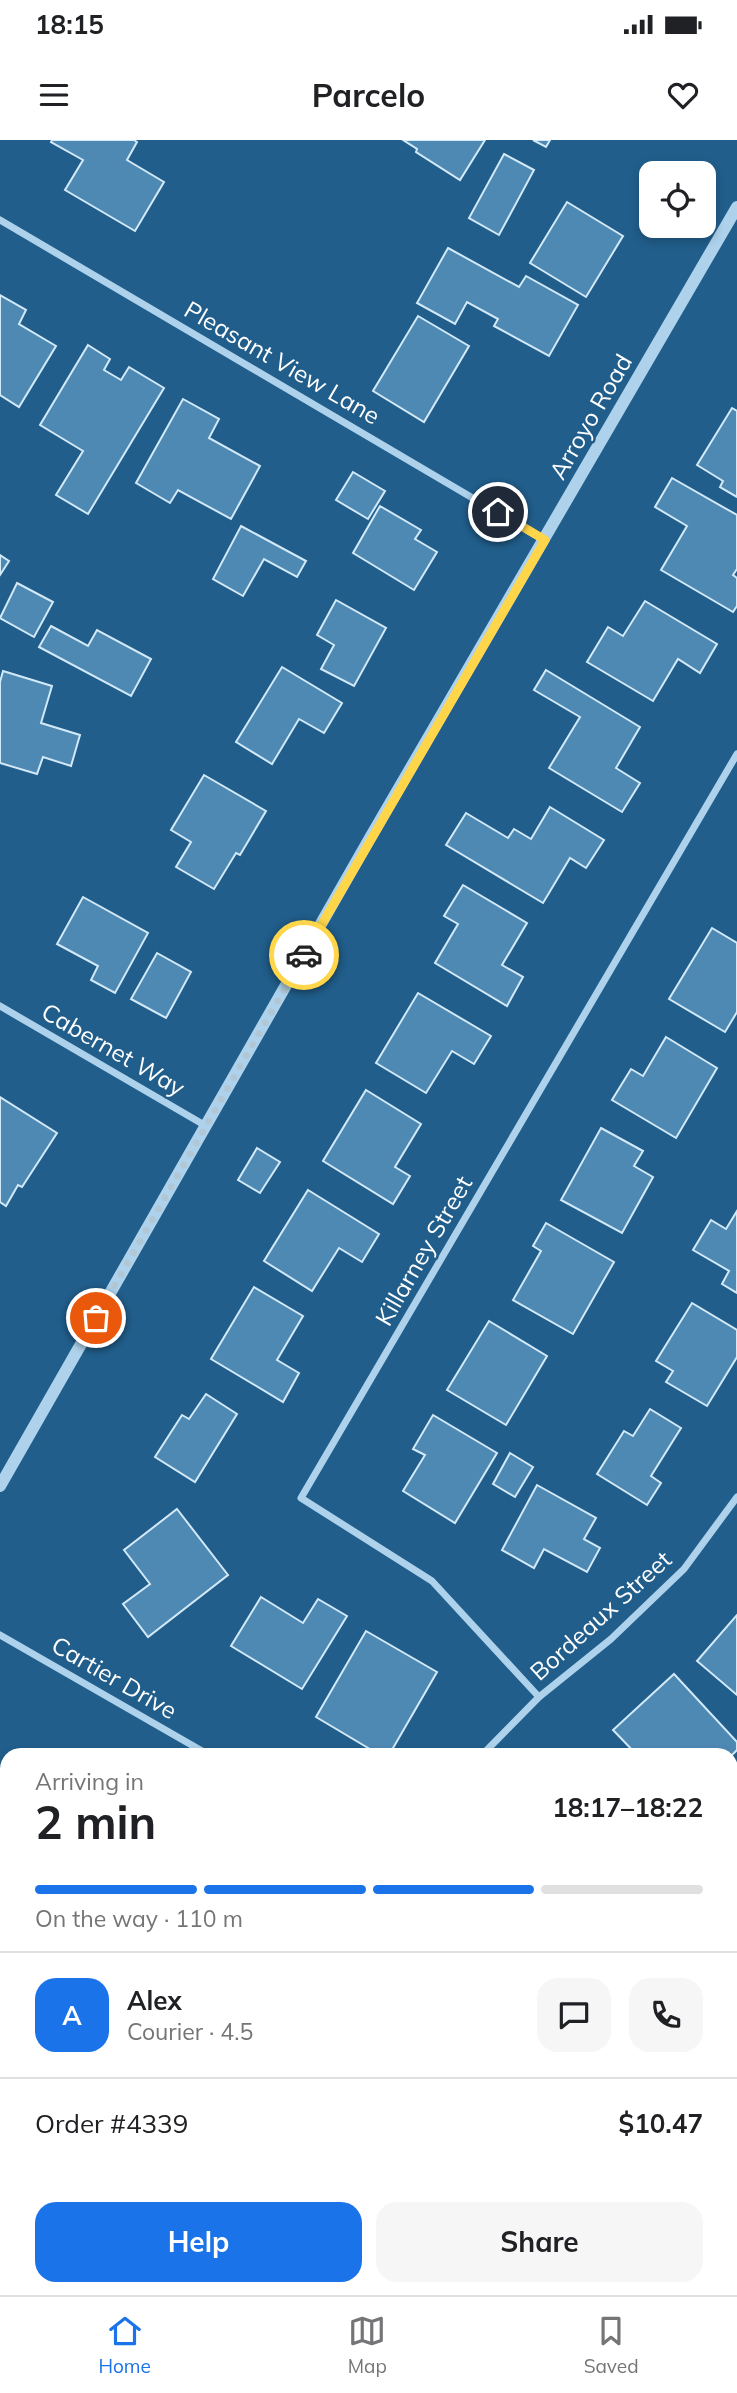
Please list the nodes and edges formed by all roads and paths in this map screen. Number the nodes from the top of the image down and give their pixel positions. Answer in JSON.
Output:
{"nodes":[{"id":1,"x":737,"y":206,"type":"edge"},
{"id":2,"x":0,"y":219,"type":"edge"},
{"id":3,"x":545,"y":540,"type":"junction"},
{"id":4,"x":737,"y":754,"type":"edge"},
{"id":5,"x":0,"y":1006,"type":"edge"},
{"id":6,"x":206,"y":1126,"type":"junction"},
{"id":7,"x":0,"y":1486,"type":"edge"},
{"id":8,"x":737,"y":1497,"type":"edge"},
{"id":9,"x":0,"y":1635,"type":"edge"},
{"id":10,"x":539,"y":1697,"type":"junction"},
{"id":11,"x":197,"y":1748,"type":"edge"},
{"id":12,"x":489,"y":1748,"type":"edge"}],
"edges":[{"from":1,"to":3,"type":"street","name":"Arroyo Road"},
{"from":2,"to":3,"type":"street","name":"Pleasant View Lane"},
{"from":3,"to":6,"type":"street","name":"Arroyo Road"},
{"from":4,"to":10,"type":"street","name":"Killarney Street"},
{"from":5,"to":6,"type":"street","name":"Cabernet Way"},
{"from":6,"to":7,"type":"street","name":"Arroyo Road"},
{"from":8,"to":10,"type":"street","name":"Bordeaux Street"},
{"from":9,"to":11,"type":"street","name":"Cartier Drive"},
{"from":10,"to":12,"type":"street","name":"Bordeaux Street"}]}
